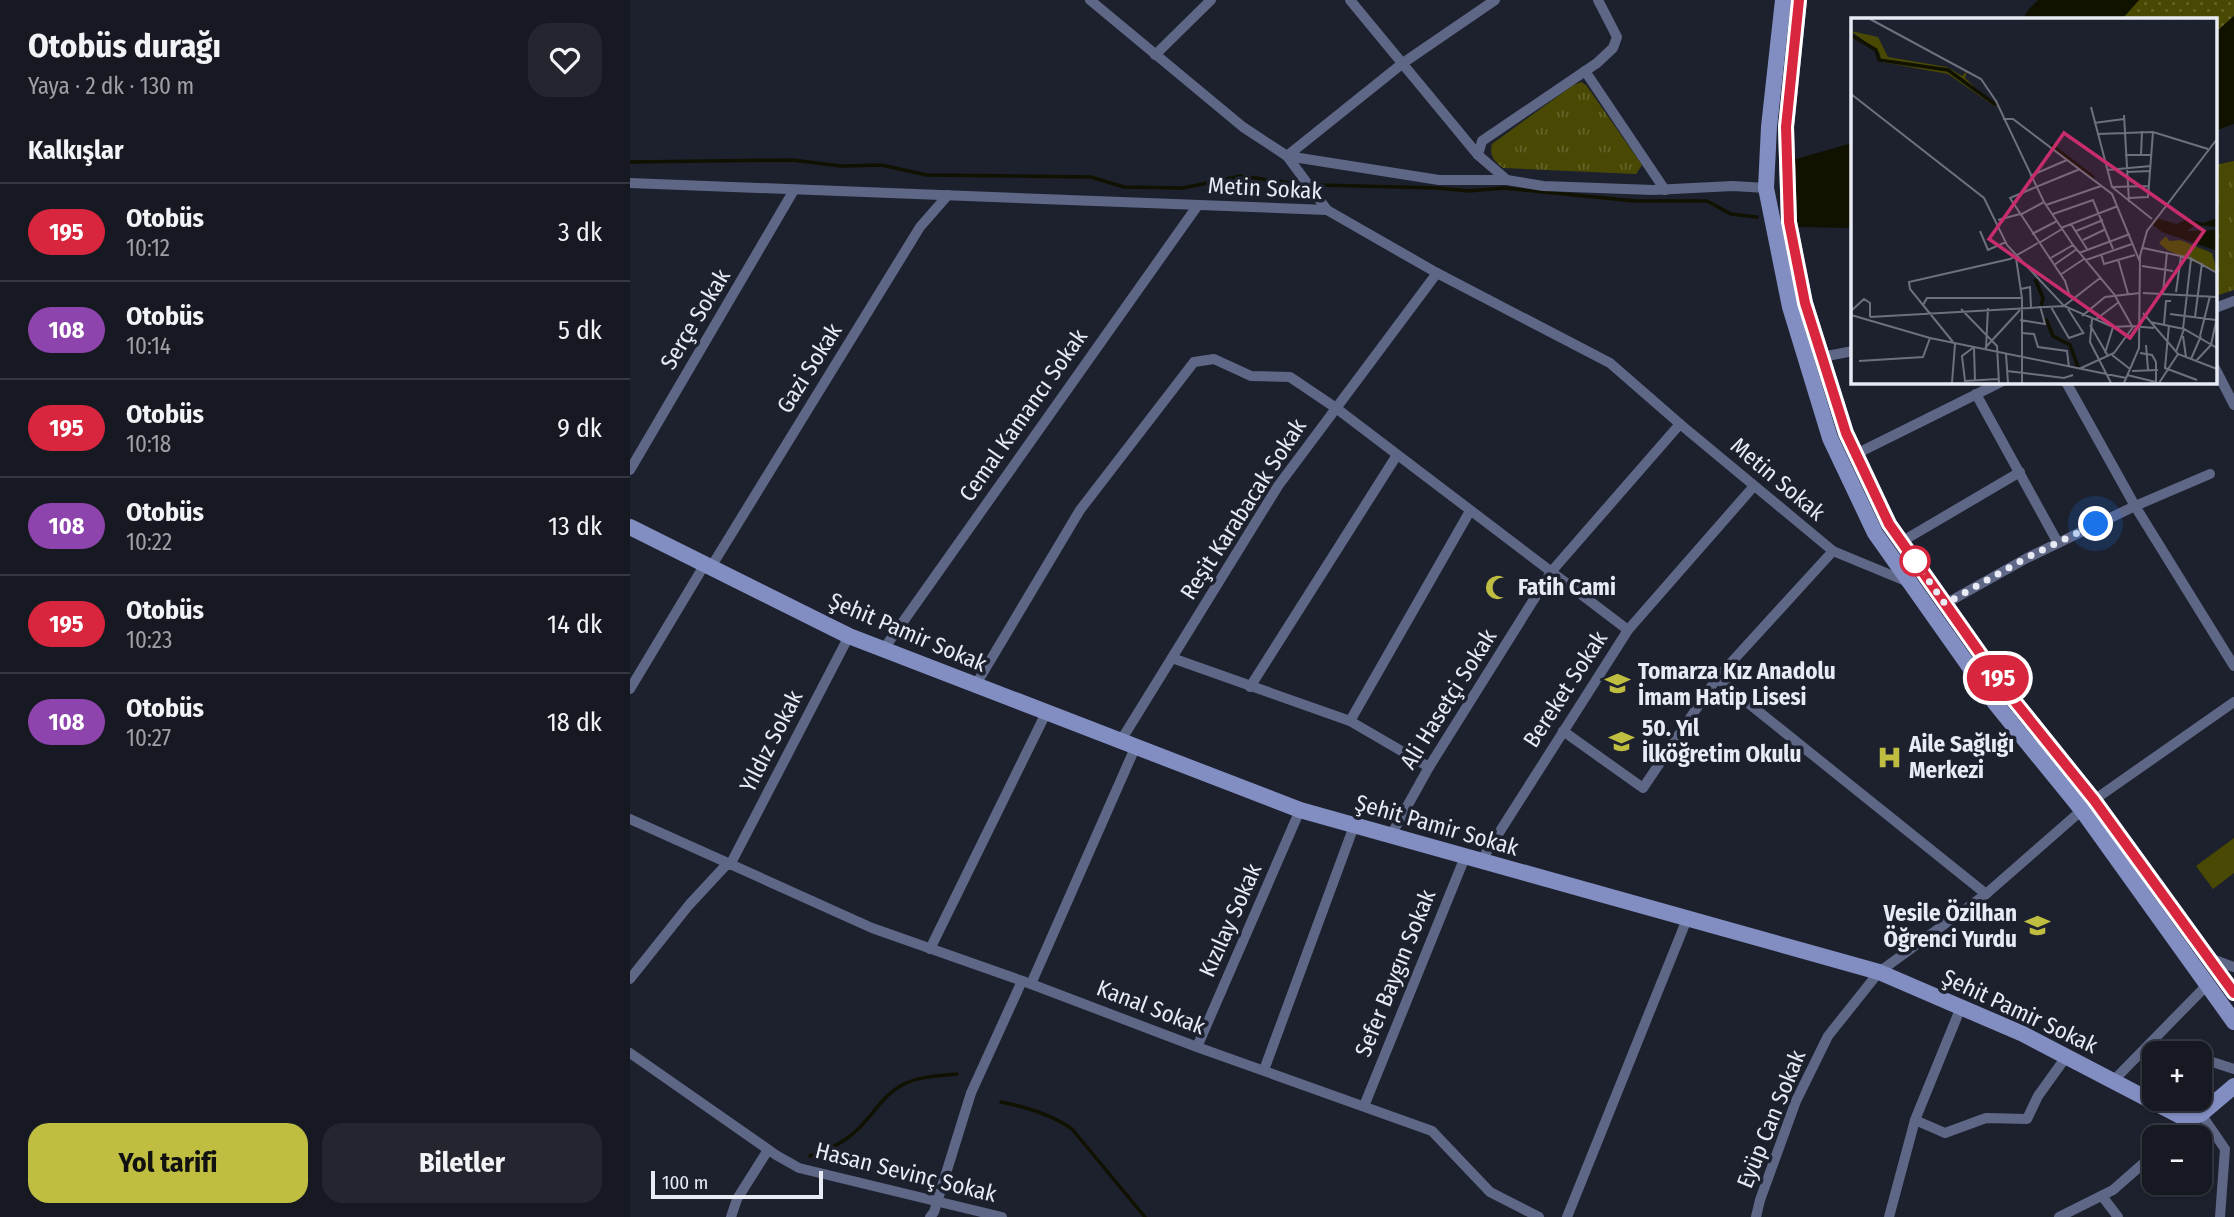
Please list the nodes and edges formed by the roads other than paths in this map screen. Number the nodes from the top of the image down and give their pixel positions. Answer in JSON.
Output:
{"nodes":[{"id":1,"x":1090,"y":0,"type":"edge"},
{"id":2,"x":1211,"y":0,"type":"edge"},
{"id":3,"x":1350,"y":0,"type":"edge"},
{"id":4,"x":1495,"y":0,"type":"edge"},
{"id":5,"x":1598,"y":0,"type":"edge"},
{"id":6,"x":1783,"y":0,"type":"edge"},
{"id":7,"x":1799,"y":0,"type":"edge"},
{"id":8,"x":1482,"y":4,"type":"edge"},
{"id":9,"x":1155,"y":55,"type":"junction"},
{"id":10,"x":1403,"y":63,"type":"junction"},
{"id":11,"x":1585,"y":71,"type":"junction"},
{"id":12,"x":1478,"y":155,"type":"junction"},
{"id":13,"x":1287,"y":156,"type":"junction"},
{"id":14,"x":1507,"y":180,"type":"junction"},
{"id":15,"x":630,"y":183,"type":"edge"},
{"id":16,"x":1766,"y":188,"type":"junction"},
{"id":17,"x":794,"y":190,"type":"junction"},
{"id":18,"x":1665,"y":190,"type":"junction"},
{"id":19,"x":948,"y":195,"type":"junction"},
{"id":20,"x":1198,"y":205,"type":"junction"},
{"id":21,"x":1327,"y":210,"type":"junction"},
{"id":22,"x":1437,"y":273,"type":"junction"},
{"id":23,"x":2234,"y":301,"type":"edge"},
{"id":24,"x":2217,"y":307,"type":"edge"},
{"id":25,"x":1851,"y":351,"type":"edge"},
{"id":26,"x":1822,"y":357,"type":"junction"},
{"id":27,"x":2217,"y":372,"type":"edge"},
{"id":28,"x":1999,"y":383,"type":"edge"},
{"id":29,"x":2067,"y":383,"type":"edge"},
{"id":30,"x":1976,"y":394,"type":"junction"},
{"id":31,"x":2234,"y":405,"type":"edge"},
{"id":32,"x":1336,"y":408,"type":"junction"},
{"id":33,"x":1680,"y":424,"type":"junction"},
{"id":34,"x":1856,"y":454,"type":"junction"},
{"id":35,"x":1397,"y":455,"type":"junction"},
{"id":36,"x":630,"y":470,"type":"edge"},
{"id":37,"x":2020,"y":472,"type":"junction"},
{"id":38,"x":2210,"y":474,"type":"dead end"},
{"id":39,"x":1754,"y":486,"type":"junction"},
{"id":40,"x":2135,"y":506,"type":"junction"},
{"id":41,"x":1470,"y":511,"type":"junction"},
{"id":42,"x":630,"y":527,"type":"edge"},
{"id":43,"x":1901,"y":542,"type":"junction"},
{"id":44,"x":2057,"y":543,"type":"junction"},
{"id":45,"x":1833,"y":551,"type":"junction"},
{"id":46,"x":708,"y":566,"type":"junction"},
{"id":47,"x":1551,"y":572,"type":"junction"},
{"id":48,"x":1911,"y":583,"type":"junction"},
{"id":49,"x":1945,"y":604,"type":"junction"},
{"id":50,"x":1628,"y":630,"type":"junction"},
{"id":51,"x":849,"y":636,"type":"junction"},
{"id":52,"x":883,"y":650,"type":"junction"},
{"id":53,"x":1172,"y":658,"type":"junction"},
{"id":54,"x":2234,"y":666,"type":"edge"},
{"id":55,"x":1717,"y":678,"type":"junction"},
{"id":56,"x":975,"y":685,"type":"junction"},
{"id":57,"x":1250,"y":687,"type":"junction"},
{"id":58,"x":630,"y":689,"type":"edge"},
{"id":59,"x":2234,"y":702,"type":"edge"},
{"id":60,"x":1046,"y":713,"type":"junction"},
{"id":61,"x":1350,"y":721,"type":"junction"},
{"id":62,"x":1563,"y":732,"type":"junction"},
{"id":63,"x":1128,"y":745,"type":"junction"},
{"id":64,"x":1429,"y":767,"type":"junction"},
{"id":65,"x":2088,"y":805,"type":"junction"},
{"id":66,"x":1300,"y":810,"type":"junction"},
{"id":67,"x":630,"y":819,"type":"edge"},
{"id":68,"x":1354,"y":826,"type":"junction"},
{"id":69,"x":1390,"y":837,"type":"junction"},
{"id":70,"x":1465,"y":857,"type":"junction"},
{"id":71,"x":1481,"y":861,"type":"junction"},
{"id":72,"x":729,"y":865,"type":"junction"},
{"id":73,"x":1986,"y":894,"type":"junction"},
{"id":74,"x":1687,"y":919,"type":"junction"},
{"id":75,"x":930,"y":948,"type":"junction"},
{"id":76,"x":2209,"y":958,"type":"junction"},
{"id":77,"x":2234,"y":967,"type":"edge"},
{"id":78,"x":1879,"y":972,"type":"junction"},
{"id":79,"x":630,"y":979,"type":"edge"},
{"id":80,"x":1027,"y":982,"type":"junction"},
{"id":81,"x":2208,"y":984,"type":"junction"},
{"id":82,"x":2234,"y":993,"type":"edge"},
{"id":83,"x":1961,"y":1007,"type":"junction"},
{"id":84,"x":2234,"y":1022,"type":"edge"},
{"id":85,"x":2153,"y":1041,"type":"edge"},
{"id":86,"x":1197,"y":1047,"type":"junction"},
{"id":87,"x":2142,"y":1052,"type":"edge"},
{"id":88,"x":630,"y":1053,"type":"edge"},
{"id":89,"x":2066,"y":1056,"type":"junction"},
{"id":90,"x":2212,"y":1062,"type":"edge"},
{"id":91,"x":2234,"y":1069,"type":"edge"},
{"id":92,"x":1264,"y":1070,"type":"junction"},
{"id":93,"x":2113,"y":1081,"type":"junction"},
{"id":94,"x":2234,"y":1086,"type":"edge"},
{"id":95,"x":1364,"y":1106,"type":"junction"},
{"id":96,"x":2194,"y":1116,"type":"junction"},
{"id":97,"x":1915,"y":1120,"type":"junction"},
{"id":98,"x":2184,"y":1125,"type":"edge"},
{"id":99,"x":772,"y":1153,"type":"junction"},
{"id":100,"x":2142,"y":1165,"type":"edge"},
{"id":101,"x":2102,"y":1196,"type":"junction"},
{"id":102,"x":935,"y":1212,"type":"edge"},
{"id":103,"x":2222,"y":1216,"type":"edge"},
{"id":104,"x":731,"y":1217,"type":"edge"},
{"id":105,"x":1002,"y":1217,"type":"edge"},
{"id":106,"x":1539,"y":1217,"type":"edge"},
{"id":107,"x":1567,"y":1217,"type":"edge"},
{"id":108,"x":1756,"y":1217,"type":"edge"},
{"id":109,"x":1889,"y":1217,"type":"edge"},
{"id":110,"x":2059,"y":1217,"type":"edge"},
{"id":111,"x":2118,"y":1217,"type":"edge"}],
"edges":[{"from":1,"to":9,"type":"street"},
{"from":2,"to":9,"type":"street"},
{"from":3,"to":10,"type":"street"},
{"from":4,"to":8,"type":"street"},
{"from":5,"to":11,"type":"street"},
{"from":6,"to":16,"type":"main road"},
{"from":7,"to":26,"type":"main road"},
{"from":8,"to":10,"type":"street"},
{"from":9,"to":13,"type":"street"},
{"from":10,"to":12,"type":"street"},
{"from":10,"to":13,"type":"street"},
{"from":11,"to":12,"type":"street"},
{"from":11,"to":18,"type":"street"},
{"from":12,"to":14,"type":"street"},
{"from":13,"to":14,"type":"street"},
{"from":13,"to":21,"type":"street"},
{"from":14,"to":18,"type":"street"},
{"from":15,"to":17,"type":"street","name":"Metin Sokak"},
{"from":16,"to":18,"type":"street"},
{"from":16,"to":48,"type":"main road"},
{"from":17,"to":19,"type":"street","name":"Metin Sokak"},
{"from":17,"to":36,"type":"street","name":"Serçe Sokak"},
{"from":19,"to":20,"type":"street","name":"Metin Sokak"},
{"from":19,"to":46,"type":"street","name":"Gazi Sokak"},
{"from":20,"to":21,"type":"street","name":"Metin Sokak"},
{"from":20,"to":52,"type":"street","name":"Cemal Kamancı Sokak"},
{"from":21,"to":22,"type":"street","name":"Metin Sokak"},
{"from":22,"to":32,"type":"street","name":"Reşit Karabacak Sokak"},
{"from":22,"to":33,"type":"street","name":"Metin Sokak"},
{"from":23,"to":24,"type":"street"},
{"from":25,"to":26,"type":"street"},
{"from":26,"to":34,"type":"main road"},
{"from":27,"to":31,"type":"street"},
{"from":28,"to":30,"type":"street"},
{"from":29,"to":40,"type":"street"},
{"from":30,"to":34,"type":"street"},
{"from":30,"to":37,"type":"street"},
{"from":32,"to":35,"type":"street"},
{"from":32,"to":53,"type":"street","name":"Reşit Karabacak Sokak"},
{"from":32,"to":56,"type":"street"},
{"from":33,"to":39,"type":"street","name":"Metin Sokak"},
{"from":33,"to":47,"type":"street","name":"Ali Hasetçi Sokak"},
{"from":34,"to":43,"type":"main road"},
{"from":35,"to":41,"type":"street"},
{"from":35,"to":57,"type":"street"},
{"from":37,"to":43,"type":"street"},
{"from":37,"to":44,"type":"street"},
{"from":38,"to":40,"type":"street"},
{"from":39,"to":45,"type":"street","name":"Metin Sokak"},
{"from":39,"to":50,"type":"street","name":"Bereket Sokak"},
{"from":40,"to":44,"type":"street"},
{"from":40,"to":54,"type":"street"},
{"from":41,"to":47,"type":"street"},
{"from":41,"to":61,"type":"street"},
{"from":42,"to":46,"type":"main road","name":"Şehit Pamir Sokak"},
{"from":43,"to":49,"type":"main road"},
{"from":44,"to":49,"type":"street"},
{"from":45,"to":48,"type":"street","name":"Metin Sokak"},
{"from":45,"to":55,"type":"street"},
{"from":46,"to":51,"type":"main road","name":"Şehit Pamir Sokak"},
{"from":46,"to":58,"type":"street","name":"Gazi Sokak"},
{"from":47,"to":50,"type":"street"},
{"from":47,"to":64,"type":"street","name":"Ali Hasetçi Sokak"},
{"from":48,"to":65,"type":"main road"},
{"from":49,"to":65,"type":"main road"},
{"from":50,"to":62,"type":"street","name":"Bereket Sokak"},
{"from":51,"to":52,"type":"main road","name":"Şehit Pamir Sokak"},
{"from":51,"to":72,"type":"street","name":"Yıldız Sokak"},
{"from":52,"to":56,"type":"main road","name":"Şehit Pamir Sokak"},
{"from":53,"to":57,"type":"street"},
{"from":53,"to":63,"type":"street","name":"Reşit Karabacak Sokak"},
{"from":55,"to":62,"type":"street"},
{"from":55,"to":73,"type":"street"},
{"from":56,"to":60,"type":"main road","name":"Şehit Pamir Sokak"},
{"from":57,"to":61,"type":"street"},
{"from":59,"to":65,"type":"street","name":"Eyüp Can Sokak"},
{"from":60,"to":63,"type":"main road","name":"Şehit Pamir Sokak"},
{"from":60,"to":75,"type":"street"},
{"from":61,"to":64,"type":"street"},
{"from":62,"to":71,"type":"street","name":"Bereket Sokak"},
{"from":63,"to":66,"type":"main road","name":"Şehit Pamir Sokak"},
{"from":63,"to":80,"type":"street","name":"Reşit Karabacak Sokak"},
{"from":64,"to":69,"type":"street","name":"Ali Hasetçi Sokak"},
{"from":65,"to":73,"type":"street","name":"Eyüp Can Sokak"},
{"from":65,"to":76,"type":"main road"},
{"from":65,"to":81,"type":"main road"},
{"from":66,"to":68,"type":"main road","name":"Şehit Pamir Sokak"},
{"from":66,"to":86,"type":"street","name":"Kızılay Sokak"},
{"from":67,"to":72,"type":"street","name":"Kanal Sokak"},
{"from":68,"to":69,"type":"main road","name":"Şehit Pamir Sokak"},
{"from":68,"to":92,"type":"street"},
{"from":69,"to":70,"type":"main road","name":"Şehit Pamir Sokak"},
{"from":70,"to":71,"type":"main road","name":"Şehit Pamir Sokak"},
{"from":70,"to":95,"type":"street","name":"Sefer Baygın Sokak"},
{"from":71,"to":74,"type":"main road","name":"Şehit Pamir Sokak"},
{"from":72,"to":75,"type":"street","name":"Kanal Sokak"},
{"from":72,"to":79,"type":"street","name":"Yıldız Sokak"},
{"from":73,"to":78,"type":"street","name":"Eyüp Can Sokak"},
{"from":74,"to":78,"type":"main road","name":"Şehit Pamir Sokak"},
{"from":74,"to":107,"type":"street"},
{"from":75,"to":80,"type":"street","name":"Kanal Sokak"},
{"from":76,"to":77,"type":"street"},
{"from":76,"to":82,"type":"main road"},
{"from":78,"to":83,"type":"main road","name":"Şehit Pamir Sokak"},
{"from":78,"to":108,"type":"street","name":"Eyüp Can Sokak"},
{"from":80,"to":86,"type":"street","name":"Kanal Sokak"},
{"from":80,"to":102,"type":"street","name":"Reşit Karabacak Sokak"},
{"from":81,"to":84,"type":"main road"},
{"from":81,"to":85,"type":"street"},
{"from":83,"to":89,"type":"main road","name":"Şehit Pamir Sokak"},
{"from":83,"to":97,"type":"street"},
{"from":86,"to":92,"type":"street","name":"Kanal Sokak"},
{"from":87,"to":93,"type":"street"},
{"from":88,"to":99,"type":"street","name":"Hasan Sevinç Sokak"},
{"from":89,"to":93,"type":"main road","name":"Şehit Pamir Sokak"},
{"from":89,"to":97,"type":"street"},
{"from":90,"to":91,"type":"street"},
{"from":92,"to":95,"type":"street","name":"Kanal Sokak"},
{"from":93,"to":96,"type":"main road","name":"Şehit Pamir Sokak"},
{"from":94,"to":96,"type":"main road"},
{"from":95,"to":106,"type":"street","name":"Kanal Sokak"},
{"from":96,"to":98,"type":"street"},
{"from":96,"to":103,"type":"street"},
{"from":97,"to":109,"type":"street"},
{"from":99,"to":102,"type":"street","name":"Hasan Sevinç Sokak"},
{"from":99,"to":104,"type":"street"},
{"from":100,"to":101,"type":"street"},
{"from":101,"to":110,"type":"street"},
{"from":101,"to":111,"type":"street"},
{"from":102,"to":105,"type":"street","name":"Hasan Sevinç Sokak"}]}
